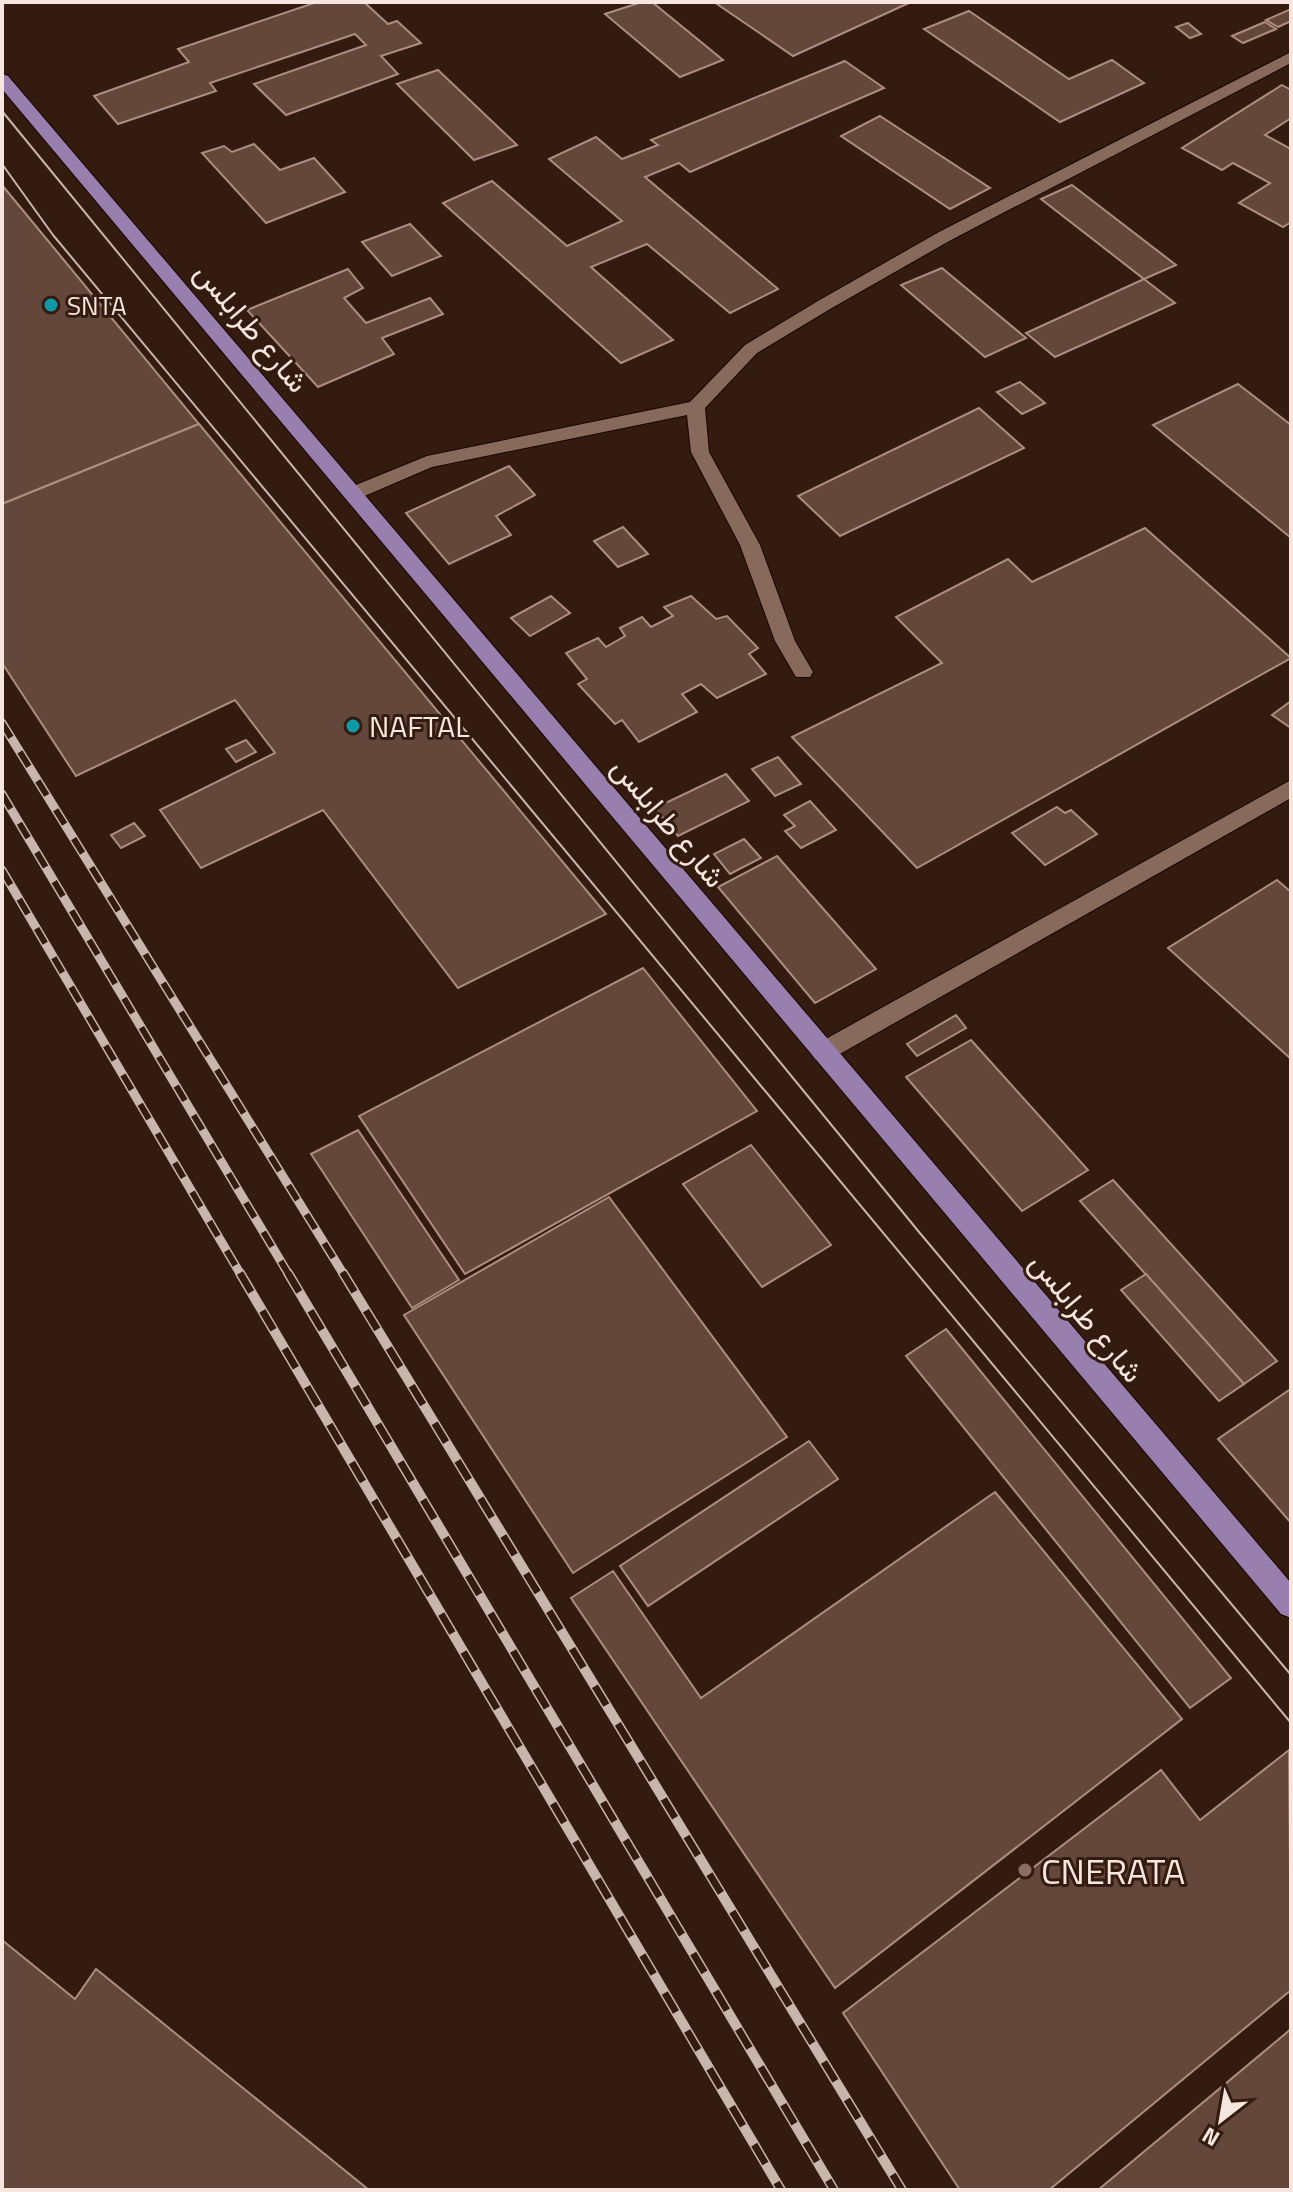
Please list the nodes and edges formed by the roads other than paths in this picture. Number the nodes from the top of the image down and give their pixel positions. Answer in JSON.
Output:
{"nodes":[{"id":1,"x":1291,"y":57,"type":"edge"},
{"id":2,"x":2,"y":79,"type":"edge"},
{"id":3,"x":696,"y":407,"type":"junction"},
{"id":4,"x":353,"y":494,"type":"junction"},
{"id":5,"x":803,"y":672,"type":"dead end"},
{"id":6,"x":1291,"y":788,"type":"edge"},
{"id":7,"x":823,"y":1052,"type":"junction"},
{"id":8,"x":1291,"y":1604,"type":"edge"}],
"edges":[{"from":1,"to":3,"type":"lane"},
{"from":2,"to":4,"type":"main road","name":"شارع طرابلس"},
{"from":3,"to":4,"type":"lane"},
{"from":3,"to":5,"type":"lane"},
{"from":4,"to":7,"type":"main road","name":"شارع طرابلس"},
{"from":6,"to":7,"type":"lane"},
{"from":7,"to":8,"type":"main road","name":"شارع طرابلس"}]}
